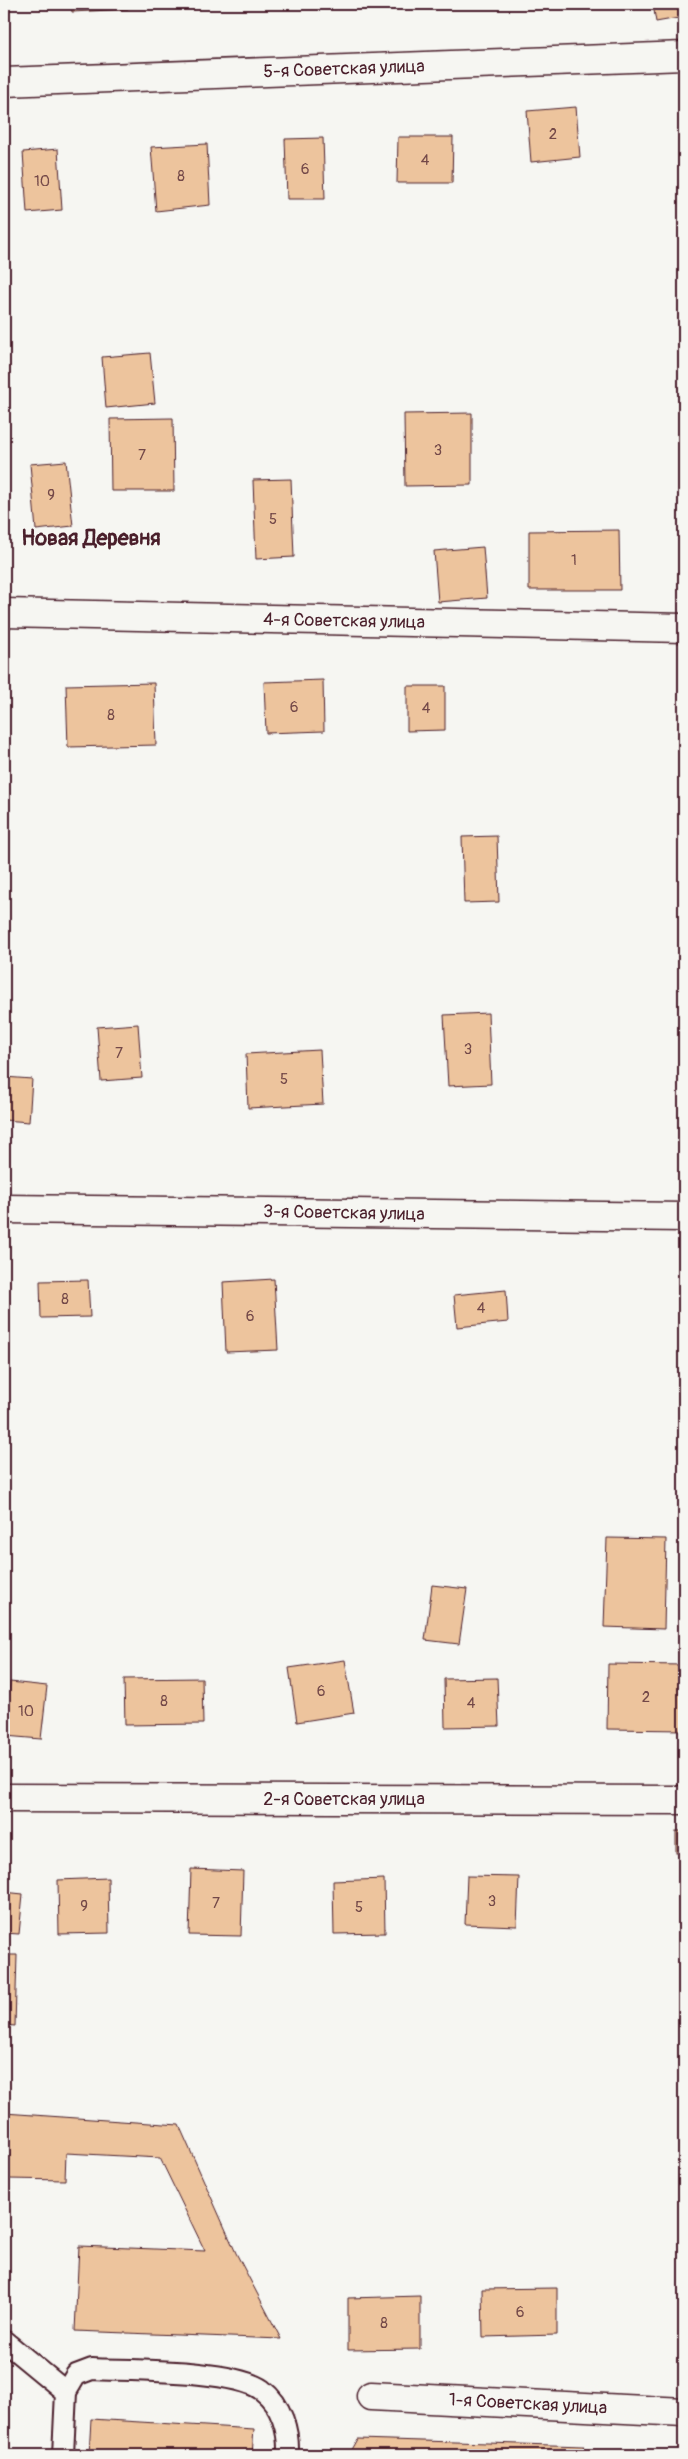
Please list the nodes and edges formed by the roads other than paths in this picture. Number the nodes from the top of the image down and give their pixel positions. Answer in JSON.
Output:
{"nodes":[{"id":1,"x":684,"y":56,"type":"edge"},
{"id":2,"x":4,"y":82,"type":"edge"},
{"id":3,"x":4,"y":613,"type":"edge"},
{"id":4,"x":684,"y":628,"type":"edge"},
{"id":5,"x":4,"y":1208,"type":"edge"},
{"id":6,"x":684,"y":1217,"type":"edge"},
{"id":7,"x":4,"y":1798,"type":"edge"},
{"id":8,"x":684,"y":1800,"type":"edge"},
{"id":9,"x":4,"y":2341,"type":"edge"},
{"id":10,"x":66,"y":2392,"type":"junction"},
{"id":11,"x":371,"y":2396,"type":"dead end"},
{"id":12,"x":684,"y":2412,"type":"edge"},
{"id":13,"x":63,"y":2455,"type":"edge"},
{"id":14,"x":288,"y":2455,"type":"edge"}],
"edges":[{"from":1,"to":2,"type":"street","name":"5-я Советская улица"},
{"from":3,"to":4,"type":"street","name":"4-я Советская улица"},
{"from":5,"to":6,"type":"street","name":"3-я Советская улица"},
{"from":7,"to":8,"type":"street","name":"2-я Советская улица"},
{"from":9,"to":10,"type":"lane"},
{"from":10,"to":13,"type":"lane"},
{"from":10,"to":14,"type":"lane"},
{"from":11,"to":12,"type":"street","name":"1-я Советская улица"}]}
